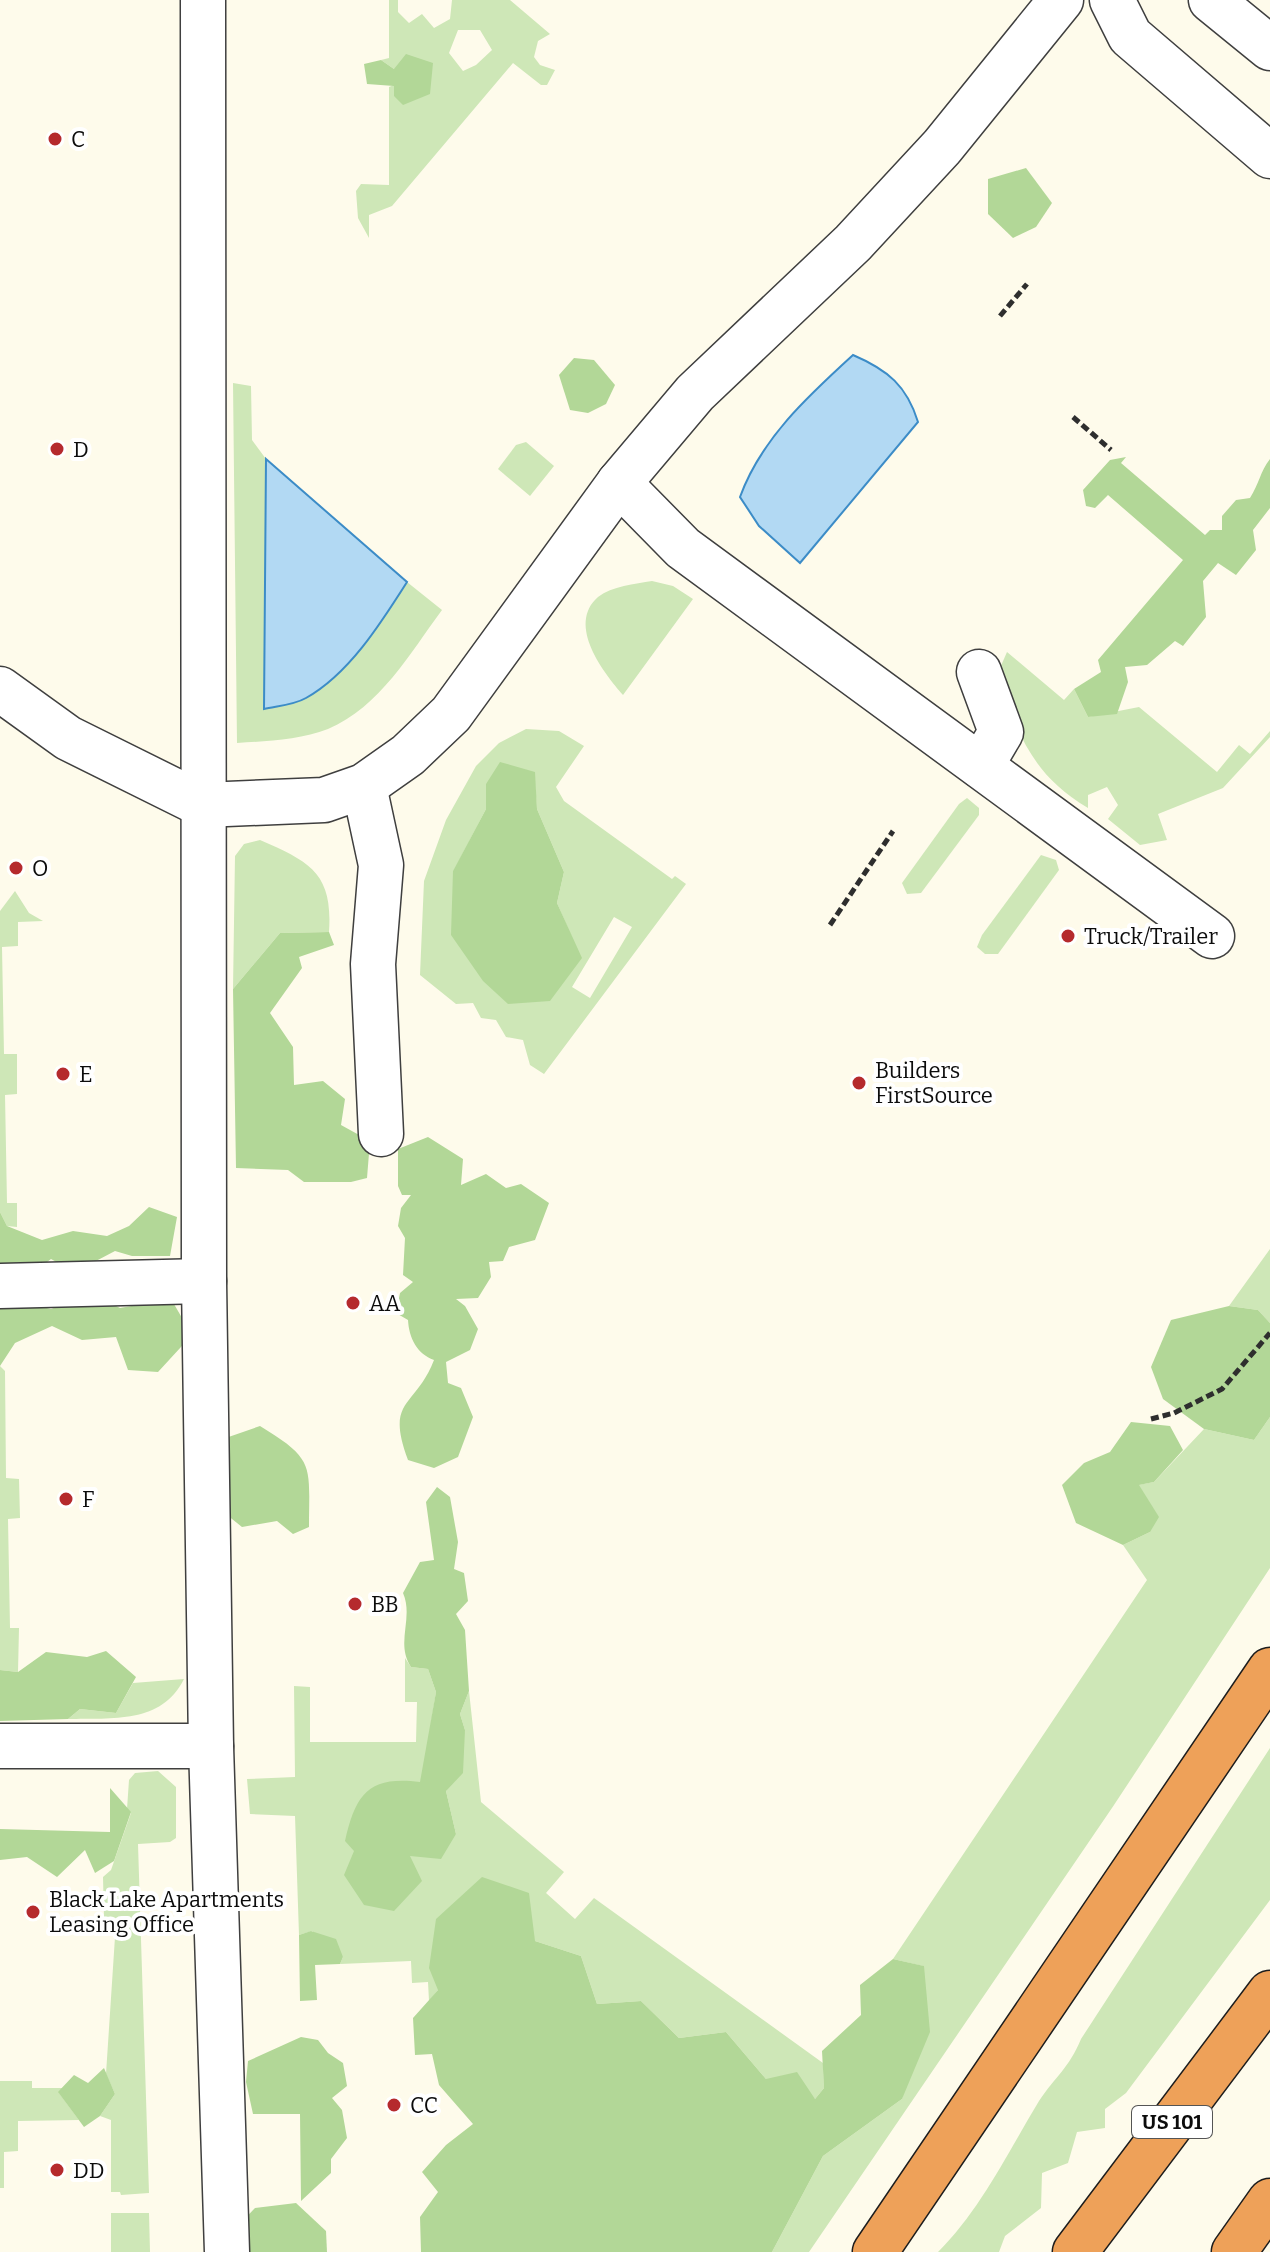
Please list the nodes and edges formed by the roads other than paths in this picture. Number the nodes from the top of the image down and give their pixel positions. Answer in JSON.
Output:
{"nodes":[{"id":1,"x":203,"y":0,"type":"edge"},
{"id":2,"x":1061,"y":0,"type":"edge"},
{"id":3,"x":1112,"y":0,"type":"edge"},
{"id":4,"x":1211,"y":0,"type":"edge"},
{"id":5,"x":1270,"y":48,"type":"edge"},
{"id":6,"x":1270,"y":156,"type":"edge"},
{"id":7,"x":619,"y":483,"type":"junction"},
{"id":8,"x":979,"y":672,"type":"dead end"},
{"id":9,"x":0,"y":689,"type":"edge"},
{"id":10,"x":981,"y":766,"type":"junction"},
{"id":11,"x":364,"y":786,"type":"junction"},
{"id":12,"x":203,"y":805,"type":"junction"},
{"id":13,"x":1212,"y":936,"type":"dead end"},
{"id":14,"x":381,"y":1134,"type":"dead end"},
{"id":15,"x":204,"y":1281,"type":"junction"},
{"id":16,"x":0,"y":1286,"type":"edge"},
{"id":17,"x":1270,"y":1670,"type":"edge"},
{"id":18,"x":0,"y":1746,"type":"edge"},
{"id":19,"x":211,"y":1746,"type":"junction"},
{"id":20,"x":1270,"y":1993,"type":"edge"},
{"id":21,"x":1270,"y":2201,"type":"edge"},
{"id":22,"x":227,"y":2252,"type":"edge"},
{"id":23,"x":875,"y":2252,"type":"edge"},
{"id":24,"x":1075,"y":2252,"type":"edge"},
{"id":25,"x":1234,"y":2252,"type":"edge"}],
"edges":[{"from":1,"to":12,"type":"street"},
{"from":2,"to":7,"type":"street"},
{"from":3,"to":6,"type":"street"},
{"from":4,"to":5,"type":"street"},
{"from":7,"to":10,"type":"street"},
{"from":7,"to":11,"type":"street"},
{"from":8,"to":10,"type":"street"},
{"from":9,"to":12,"type":"street"},
{"from":10,"to":13,"type":"street"},
{"from":11,"to":12,"type":"street"},
{"from":11,"to":14,"type":"street"},
{"from":12,"to":15,"type":"street"},
{"from":15,"to":16,"type":"street"},
{"from":15,"to":19,"type":"street"},
{"from":17,"to":23,"type":"highway"},
{"from":18,"to":19,"type":"street"},
{"from":19,"to":22,"type":"street"},
{"from":20,"to":24,"type":"highway","number":"US 101"},
{"from":21,"to":25,"type":"highway"}]}
